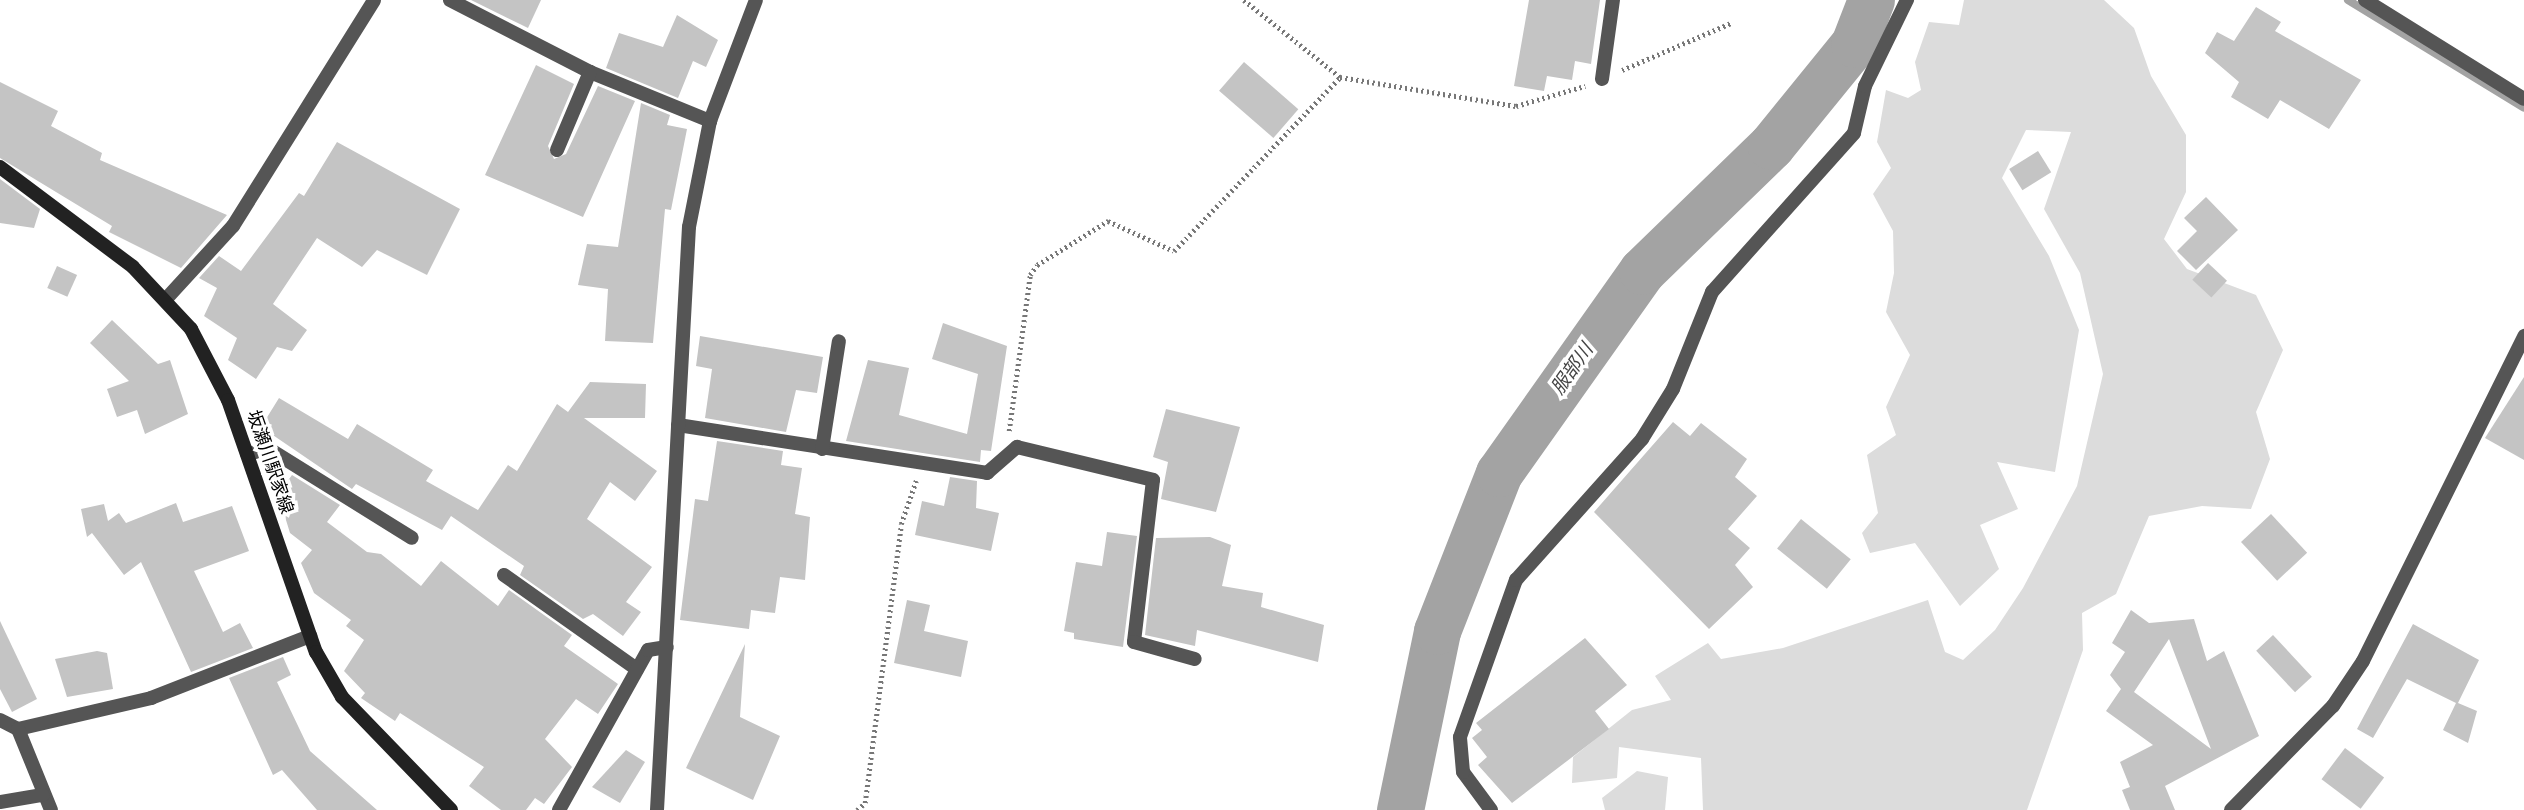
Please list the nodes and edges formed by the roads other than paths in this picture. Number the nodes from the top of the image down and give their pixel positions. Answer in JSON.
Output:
{"nodes":[{"id":1,"x":374,"y":0,"type":"edge"},
{"id":2,"x":756,"y":0,"type":"edge"},
{"id":3,"x":1613,"y":0,"type":"edge"},
{"id":4,"x":1907,"y":0,"type":"edge"},
{"id":5,"x":2365,"y":0,"type":"edge"},
{"id":6,"x":455,"y":1,"type":"edge"},
{"id":7,"x":590,"y":72,"type":"junction"},
{"id":8,"x":1602,"y":79,"type":"road end"},
{"id":9,"x":2524,"y":99,"type":"edge"},
{"id":10,"x":710,"y":121,"type":"junction"},
{"id":11,"x":557,"y":150,"type":"dead end"},
{"id":12,"x":0,"y":167,"type":"edge"},
{"id":13,"x":166,"y":299,"type":"junction"},
{"id":14,"x":2524,"y":336,"type":"edge"},
{"id":15,"x":839,"y":341,"type":"dead end"},
{"id":16,"x":678,"y":425,"type":"junction"},
{"id":17,"x":822,"y":449,"type":"junction"},
{"id":18,"x":247,"y":454,"type":"junction"},
{"id":19,"x":412,"y":538,"type":"dead end"},
{"id":20,"x":504,"y":575,"type":"dead end"},
{"id":21,"x":310,"y":636,"type":"junction"},
{"id":22,"x":667,"y":647,"type":"junction"},
{"id":23,"x":1195,"y":659,"type":"dead end"},
{"id":24,"x":637,"y":669,"type":"junction"},
{"id":25,"x":0,"y":720,"type":"edge"},
{"id":26,"x":18,"y":729,"type":"junction"},
{"id":27,"x":42,"y":794,"type":"junction"},
{"id":28,"x":0,"y":802,"type":"edge"},
{"id":29,"x":51,"y":810,"type":"edge"},
{"id":30,"x":451,"y":810,"type":"edge"},
{"id":31,"x":559,"y":810,"type":"edge"},
{"id":32,"x":657,"y":810,"type":"edge"},
{"id":33,"x":1491,"y":810,"type":"edge"},
{"id":34,"x":2231,"y":810,"type":"edge"}],
"edges":[{"from":1,"to":13,"type":"street"},
{"from":2,"to":10,"type":"street"},
{"from":3,"to":8,"type":"street"},
{"from":4,"to":33,"type":"street"},
{"from":5,"to":9,"type":"street"},
{"from":6,"to":7,"type":"street"},
{"from":7,"to":10,"type":"street"},
{"from":7,"to":11,"type":"street"},
{"from":10,"to":16,"type":"street"},
{"from":12,"to":13,"type":"main road","name":"坂瀬川駅家線"},
{"from":13,"to":18,"type":"main road","name":"坂瀬川駅家線"},
{"from":14,"to":34,"type":"street"},
{"from":15,"to":17,"type":"street"},
{"from":16,"to":17,"type":"street"},
{"from":16,"to":22,"type":"street"},
{"from":17,"to":23,"type":"street"},
{"from":18,"to":19,"type":"street"},
{"from":18,"to":21,"type":"main road","name":"坂瀬川駅家線"},
{"from":20,"to":24,"type":"street"},
{"from":21,"to":26,"type":"street"},
{"from":21,"to":30,"type":"main road","name":"坂瀬川駅家線"},
{"from":22,"to":24,"type":"street"},
{"from":22,"to":32,"type":"street"},
{"from":24,"to":31,"type":"street"},
{"from":25,"to":26,"type":"street"},
{"from":26,"to":27,"type":"street"},
{"from":27,"to":28,"type":"street"},
{"from":27,"to":29,"type":"street"}]}
